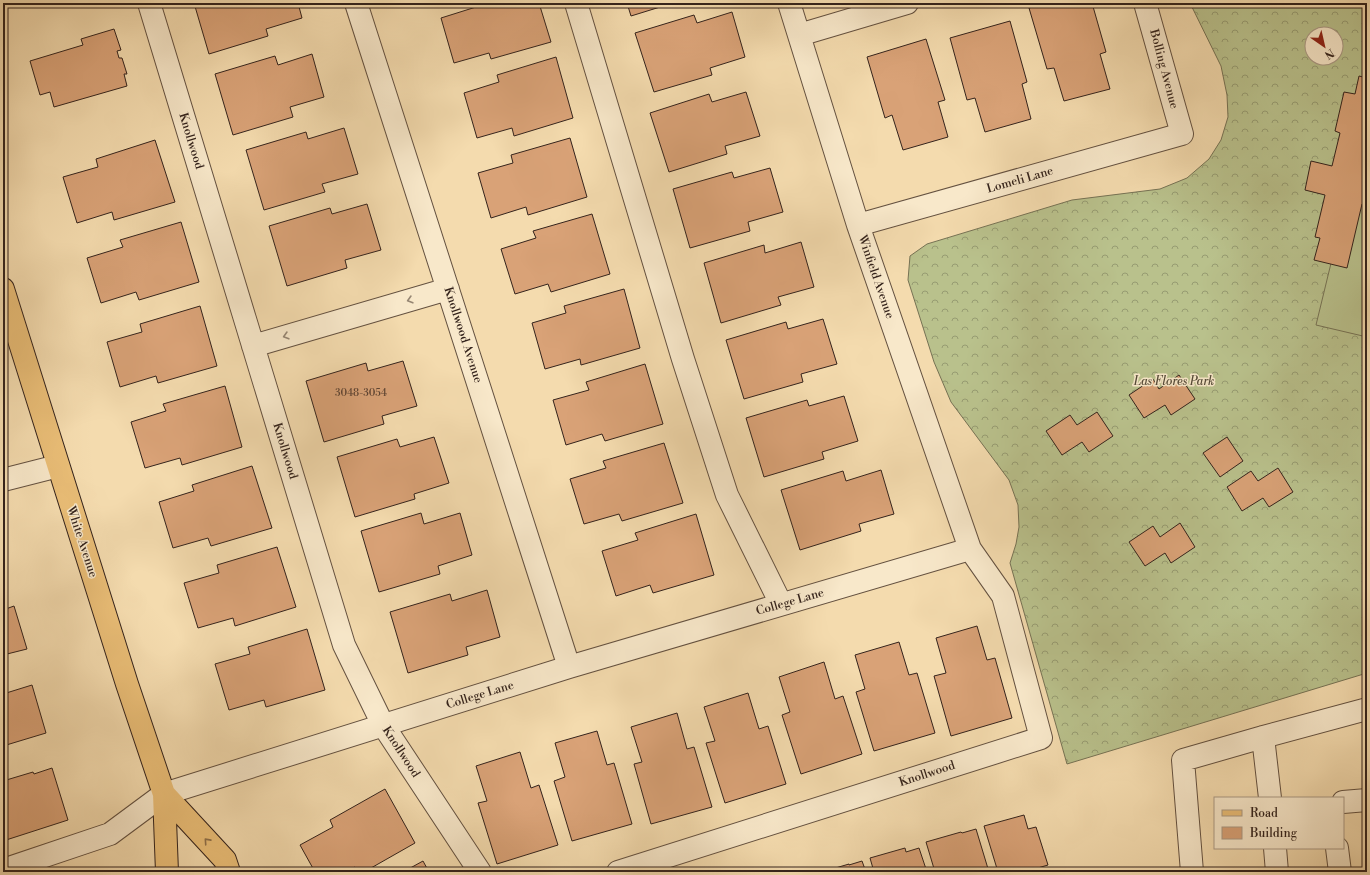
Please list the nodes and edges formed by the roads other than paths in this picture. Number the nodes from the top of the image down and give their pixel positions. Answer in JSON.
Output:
{"nodes":[{"id":1,"x":149,"y":3,"type":"edge"},
{"id":2,"x":356,"y":3,"type":"edge"},
{"id":3,"x":576,"y":3,"type":"edge"},
{"id":4,"x":789,"y":3,"type":"edge"},
{"id":5,"x":907,"y":3,"type":"edge"},
{"id":6,"x":1146,"y":3,"type":"edge"},
{"id":7,"x":799,"y":35,"type":"junction"},
{"id":8,"x":1182,"y":134,"type":"joint"},
{"id":9,"x":858,"y":225,"type":"junction"},
{"id":10,"x":3,"y":289,"type":"edge"},
{"id":11,"x":448,"y":289,"type":"junction"},
{"id":12,"x":253,"y":346,"type":"junction"},
{"id":13,"x":58,"y":466,"type":"junction"},
{"id":14,"x":3,"y":480,"type":"edge"},
{"id":15,"x":970,"y":548,"type":"junction"},
{"id":16,"x":781,"y":604,"type":"junction"},
{"id":17,"x":569,"y":667,"type":"junction"},
{"id":18,"x":1367,"y":709,"type":"edge"},
{"id":19,"x":383,"y":725,"type":"junction"},
{"id":20,"x":1263,"y":737,"type":"junction"},
{"id":21,"x":164,"y":794,"type":"junction"},
{"id":22,"x":1270,"y":797,"type":"edge"},
{"id":23,"x":1367,"y":800,"type":"edge"},
{"id":24,"x":1344,"y":802,"type":"edge"},
{"id":25,"x":1275,"y":849,"type":"edge"},
{"id":26,"x":1337,"y":849,"type":"edge"},
{"id":27,"x":3,"y":870,"type":"edge"},
{"id":28,"x":167,"y":872,"type":"edge"},
{"id":29,"x":229,"y":872,"type":"edge"},
{"id":30,"x":480,"y":872,"type":"edge"},
{"id":31,"x":618,"y":872,"type":"edge"},
{"id":32,"x":1192,"y":872,"type":"edge"},
{"id":33,"x":1277,"y":872,"type":"edge"},
{"id":34,"x":1340,"y":872,"type":"edge"}],
"edges":[{"from":1,"to":12,"type":"street","name":"Knollwood"},
{"from":2,"to":11,"type":"street","name":"Knollwood Avenue"},
{"from":3,"to":16,"type":"street"},
{"from":4,"to":7,"type":"street","name":"Winfield Avenue"},
{"from":5,"to":7,"type":"street"},
{"from":6,"to":8,"type":"street","name":"Bolling Avenue"},
{"from":7,"to":9,"type":"street","name":"Winfield Avenue"},
{"from":8,"to":9,"type":"street","name":"Lomeli Lane"},
{"from":9,"to":15,"type":"street","name":"Winfield Avenue"},
{"from":10,"to":13,"type":"main road","name":"White Avenue"},
{"from":11,"to":12,"type":"street","one_way":true},
{"from":11,"to":17,"type":"street","name":"Knollwood Avenue"},
{"from":12,"to":19,"type":"street","name":"Knollwood"},
{"from":13,"to":14,"type":"street"},
{"from":13,"to":21,"type":"main road","name":"White Avenue"},
{"from":15,"to":16,"type":"street","name":"College Lane"},
{"from":15,"to":31,"type":"street","name":"Knollwood"},
{"from":16,"to":17,"type":"street","name":"College Lane"},
{"from":17,"to":19,"type":"street","name":"College Lane"},
{"from":18,"to":20,"type":"street"},
{"from":19,"to":21,"type":"street","name":"College Lane"},
{"from":19,"to":30,"type":"street","name":"Knollwood"},
{"from":20,"to":22,"type":"street"},
{"from":20,"to":32,"type":"street"},
{"from":21,"to":27,"type":"street","name":"College Lane"},
{"from":21,"to":28,"type":"main road","name":"White Avenue"},
{"from":29,"to":21,"type":"main road","name":"White Avenue","one_way":true},
{"from":23,"to":24,"type":"street"},
{"from":25,"to":33,"type":"street"},
{"from":26,"to":34,"type":"street"}]}
